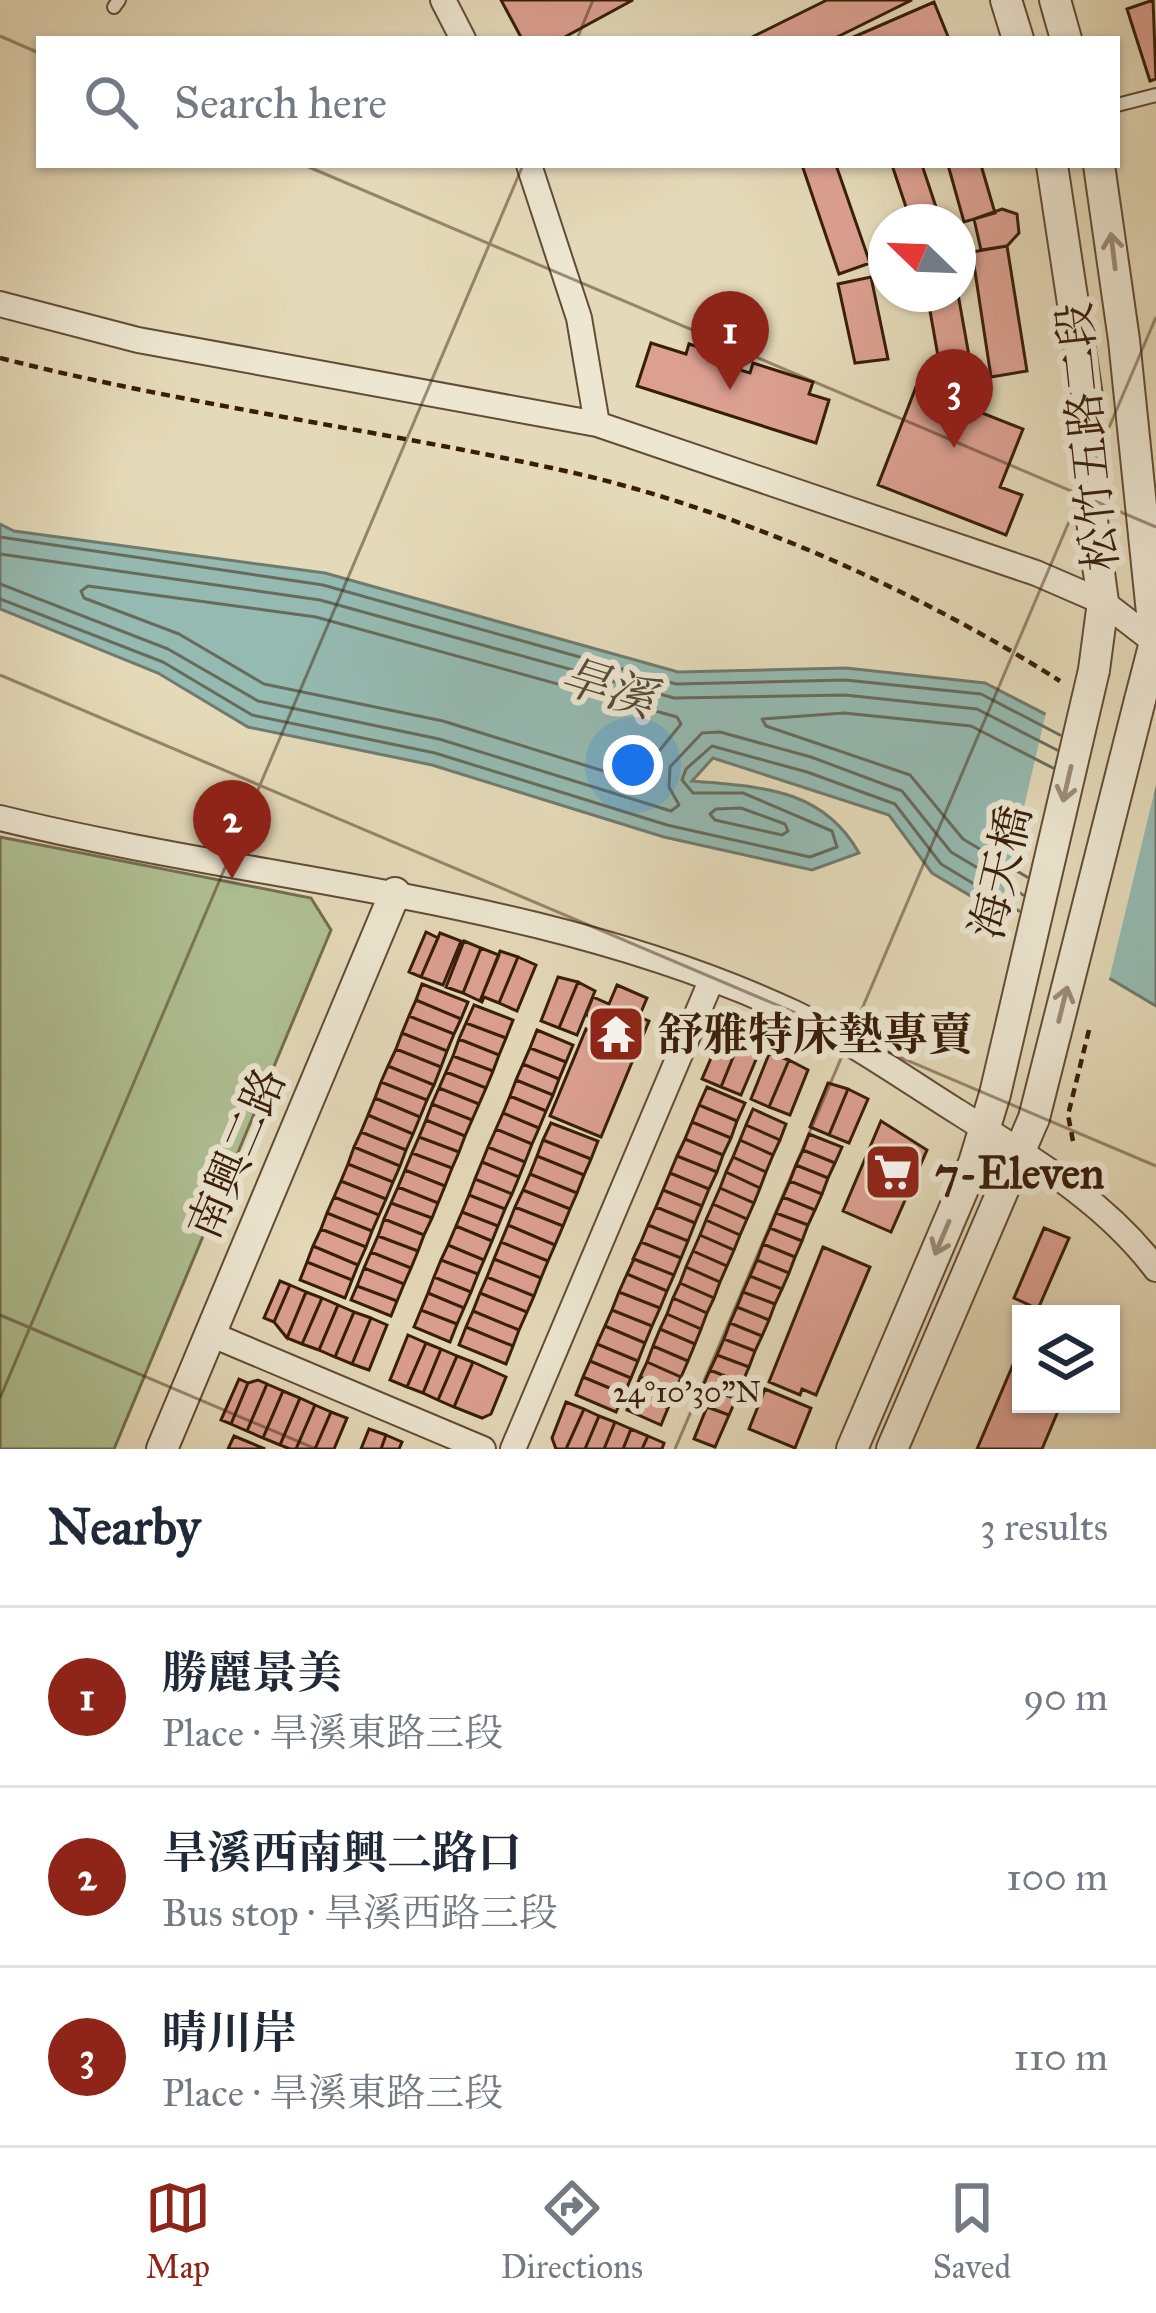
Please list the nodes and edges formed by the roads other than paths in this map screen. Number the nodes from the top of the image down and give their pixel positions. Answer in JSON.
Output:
{"nodes":[{"id":1,"x":443,"y":0,"type":"edge"},
{"id":2,"x":1006,"y":0,"type":"edge"},
{"id":3,"x":1055,"y":0,"type":"edge"},
{"id":4,"x":461,"y":36,"type":"edge"},
{"id":5,"x":1017,"y":36,"type":"edge"},
{"id":6,"x":1065,"y":36,"type":"edge"},
{"id":7,"x":1156,"y":95,"type":"edge"},
{"id":8,"x":1120,"y":104,"type":"edge"},
{"id":9,"x":530,"y":168,"type":"edge"},
{"id":10,"x":1052,"y":168,"type":"edge"},
{"id":11,"x":1099,"y":168,"type":"edge"},
{"id":12,"x":0,"y":304,"type":"edge"},
{"id":13,"x":597,"y":424,"type":"junction"},
{"id":14,"x":1152,"y":588,"type":"edge"},
{"id":15,"x":1103,"y":602,"type":"junction"},
{"id":16,"x":1155,"y":643,"type":"edge"},
{"id":17,"x":1085,"y":681,"type":"joint"},
{"id":18,"x":1140,"y":700,"type":"joint"},
{"id":19,"x":0,"y":818,"type":"edge"},
{"id":20,"x":395,"y":893,"type":"junction"},
{"id":21,"x":711,"y":981,"type":"junction"},
{"id":22,"x":986,"y":1129,"type":"junction"},
{"id":23,"x":1020,"y":1150,"type":"junction"},
{"id":24,"x":1156,"y":1269,"type":"edge"},
{"id":25,"x":208,"y":1333,"type":"junction"},
{"id":26,"x":161,"y":1449,"type":"edge"},
{"id":27,"x":483,"y":1449,"type":"edge"},
{"id":28,"x":513,"y":1449,"type":"edge"},
{"id":29,"x":852,"y":1449,"type":"edge"},
{"id":30,"x":892,"y":1449,"type":"edge"}],
"edges":[{"from":1,"to":4,"type":"street"},
{"from":2,"to":5,"type":"street"},
{"from":3,"to":6,"type":"street"},
{"from":7,"to":8,"type":"lane"},
{"from":9,"to":13,"type":"street"},
{"from":10,"to":15,"type":"street","name":"松竹五路二段"},
{"from":14,"to":11,"type":"street","name":"松竹五路二段","one_way":true},
{"from":12,"to":13,"type":"street"},
{"from":13,"to":15,"type":"street"},
{"from":14,"to":15,"type":"street"},
{"from":14,"to":16,"type":"street","name":"松竹五路二段"},
{"from":15,"to":16,"type":"street"},
{"from":15,"to":17,"type":"street","name":"松竹五路二段"},
{"from":16,"to":18,"type":"street","name":"松竹五路二段"},
{"from":17,"to":22,"type":"street","name":"海天橋","one_way":true,"bridge":true},
{"from":23,"to":18,"type":"street","name":"海天橋","one_way":true,"bridge":true},
{"from":19,"to":20,"type":"street"},
{"from":20,"to":21,"type":"street"},
{"from":20,"to":25,"type":"street","name":"南興二路"},
{"from":21,"to":22,"type":"street"},
{"from":21,"to":28,"type":"street"},
{"from":22,"to":23,"type":"street"},
{"from":22,"to":29,"type":"street","name":"海天橋","one_way":true},
{"from":23,"to":24,"type":"street"},
{"from":23,"to":30,"type":"street","name":"海天橋"},
{"from":25,"to":26,"type":"street","name":"南興二路"},
{"from":25,"to":27,"type":"street"}]}
